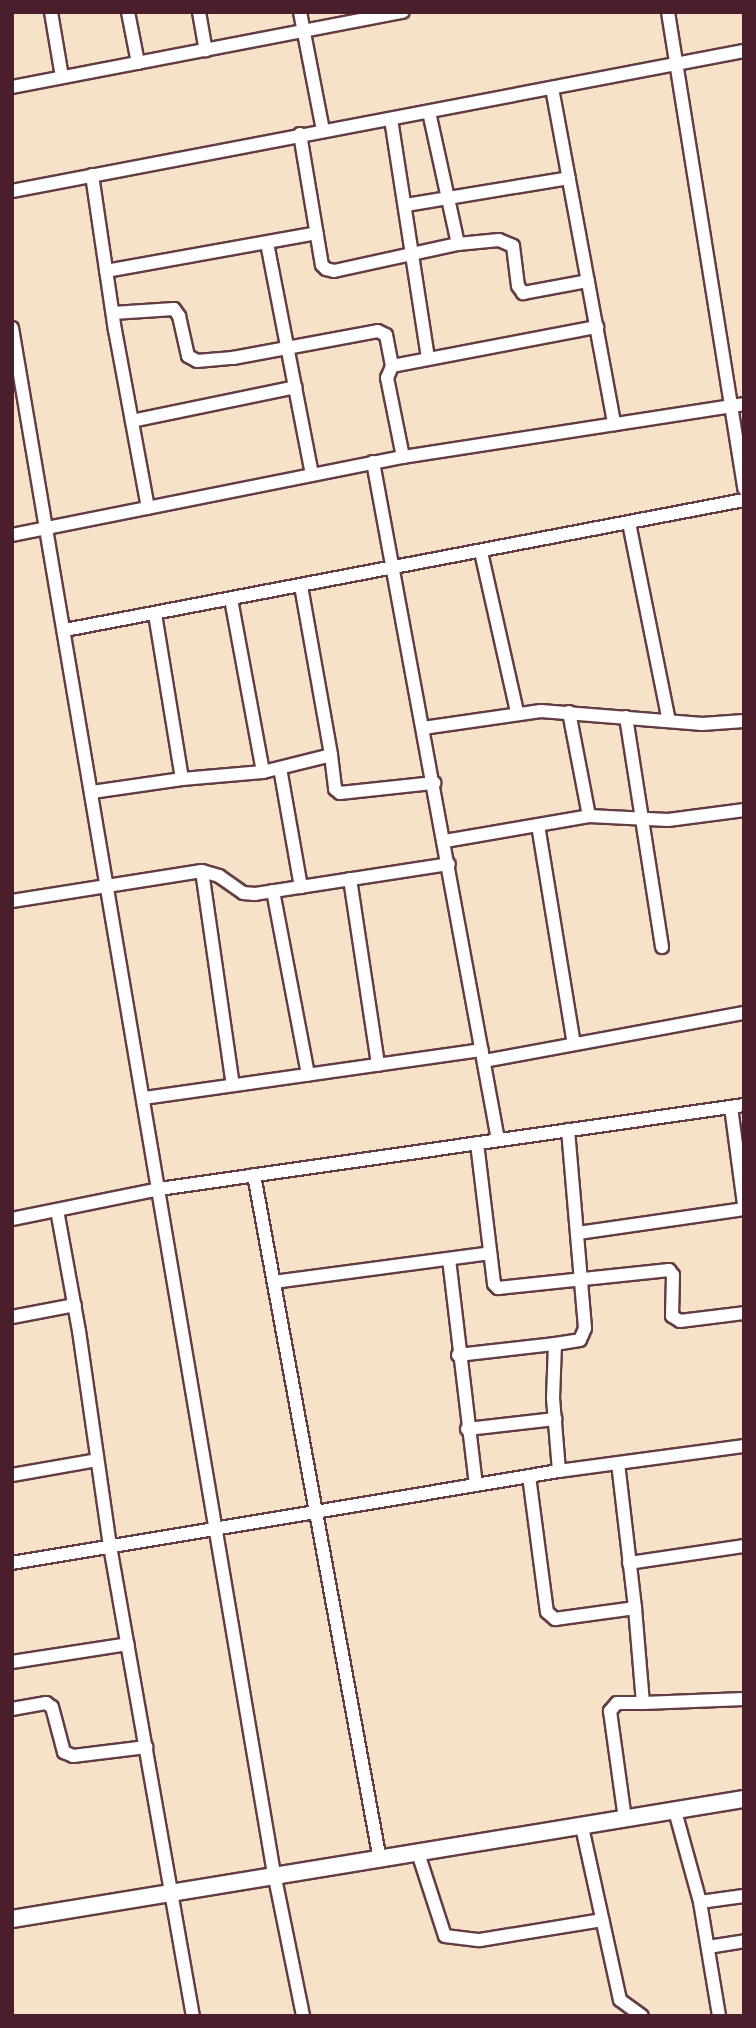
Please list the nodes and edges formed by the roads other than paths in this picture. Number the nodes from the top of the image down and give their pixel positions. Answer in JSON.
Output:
{"nodes":[{"id":1,"x":51,"y":12,"type":"edge"},
{"id":2,"x":128,"y":12,"type":"edge"},
{"id":3,"x":199,"y":12,"type":"edge"},
{"id":4,"x":300,"y":12,"type":"edge"},
{"id":5,"x":403,"y":12,"type":"edge"},
{"id":6,"x":668,"y":12,"type":"edge"},
{"id":7,"x":387,"y":14,"type":"edge"},
{"id":8,"x":303,"y":31,"type":"junction"},
{"id":9,"x":206,"y":50,"type":"junction"},
{"id":10,"x":744,"y":51,"type":"edge"},
{"id":11,"x":677,"y":62,"type":"junction"},
{"id":12,"x":138,"y":63,"type":"junction"},
{"id":13,"x":62,"y":77,"type":"junction"},
{"id":14,"x":12,"y":87,"type":"edge"},
{"id":15,"x":552,"y":88,"type":"junction"},
{"id":16,"x":429,"y":111,"type":"junction"},
{"id":17,"x":391,"y":119,"type":"junction"},
{"id":18,"x":323,"y":130,"type":"junction"},
{"id":19,"x":300,"y":134,"type":"junction"},
{"id":20,"x":92,"y":175,"type":"junction"},
{"id":21,"x":569,"y":178,"type":"junction"},
{"id":22,"x":12,"y":191,"type":"edge"},
{"id":23,"x":449,"y":198,"type":"junction"},
{"id":24,"x":406,"y":205,"type":"junction"},
{"id":25,"x":317,"y":233,"type":"junction"},
{"id":26,"x":267,"y":243,"type":"junction"},
{"id":27,"x":457,"y":244,"type":"junction"},
{"id":28,"x":414,"y":256,"type":"junction"},
{"id":29,"x":106,"y":271,"type":"junction"},
{"id":30,"x":588,"y":281,"type":"junction"},
{"id":31,"x":113,"y":313,"type":"junction"},
{"id":32,"x":597,"y":327,"type":"junction"},
{"id":33,"x":12,"y":328,"type":"edge"},
{"id":34,"x":288,"y":347,"type":"junction"},
{"id":35,"x":428,"y":358,"type":"junction"},
{"id":36,"x":392,"y":366,"type":"junction"},
{"id":37,"x":296,"y":387,"type":"junction"},
{"id":38,"x":744,"y":404,"type":"edge"},
{"id":39,"x":729,"y":406,"type":"junction"},
{"id":40,"x":132,"y":421,"type":"junction"},
{"id":41,"x":614,"y":424,"type":"junction"},
{"id":42,"x":403,"y":457,"type":"junction"},
{"id":43,"x":373,"y":463,"type":"junction"},
{"id":44,"x":312,"y":474,"type":"junction"},
{"id":45,"x":744,"y":489,"type":"edge"},
{"id":46,"x":744,"y":500,"type":"edge"},
{"id":47,"x":148,"y":508,"type":"junction"},
{"id":48,"x":629,"y":523,"type":"junction"},
{"id":49,"x":47,"y":529,"type":"junction"},
{"id":50,"x":12,"y":535,"type":"edge"},
{"id":51,"x":481,"y":552,"type":"junction"},
{"id":52,"x":393,"y":569,"type":"junction"},
{"id":53,"x":301,"y":586,"type":"junction"},
{"id":54,"x":230,"y":599,"type":"junction"},
{"id":55,"x":155,"y":614,"type":"junction"},
{"id":56,"x":65,"y":630,"type":"junction"},
{"id":57,"x":517,"y":712,"type":"junction"},
{"id":58,"x":569,"y":712,"type":"junction"},
{"id":59,"x":626,"y":717,"type":"junction"},
{"id":60,"x":669,"y":721,"type":"junction"},
{"id":61,"x":744,"y":721,"type":"edge"},
{"id":62,"x":424,"y":728,"type":"junction"},
{"id":63,"x":331,"y":755,"type":"junction"},
{"id":64,"x":279,"y":768,"type":"junction"},
{"id":65,"x":263,"y":772,"type":"junction"},
{"id":66,"x":182,"y":779,"type":"junction"},
{"id":67,"x":434,"y":783,"type":"junction"},
{"id":68,"x":92,"y":792,"type":"junction"},
{"id":69,"x":744,"y":810,"type":"edge"},
{"id":70,"x":589,"y":816,"type":"junction"},
{"id":71,"x":644,"y":820,"type":"junction"},
{"id":72,"x":538,"y":825,"type":"junction"},
{"id":73,"x":445,"y":841,"type":"junction"},
{"id":74,"x":449,"y":864,"type":"junction"},
{"id":75,"x":202,"y":871,"type":"junction"},
{"id":76,"x":349,"y":880,"type":"junction"},
{"id":77,"x":108,"y":884,"type":"junction"},
{"id":78,"x":301,"y":887,"type":"junction"},
{"id":79,"x":273,"y":891,"type":"junction"},
{"id":80,"x":12,"y":901,"type":"edge"},
{"id":81,"x":662,"y":947,"type":"dead end"},
{"id":82,"x":744,"y":1013,"type":"edge"},
{"id":83,"x":574,"y":1044,"type":"junction"},
{"id":84,"x":483,"y":1056,"type":"junction"},
{"id":85,"x":378,"y":1065,"type":"junction"},
{"id":86,"x":308,"y":1075,"type":"junction"},
{"id":87,"x":233,"y":1085,"type":"junction"},
{"id":88,"x":144,"y":1098,"type":"junction"},
{"id":89,"x":737,"y":1106,"type":"edge"},
{"id":90,"x":568,"y":1130,"type":"junction"},
{"id":91,"x":498,"y":1140,"type":"junction"},
{"id":92,"x":477,"y":1143,"type":"junction"},
{"id":93,"x":254,"y":1175,"type":"junction"},
{"id":94,"x":159,"y":1189,"type":"junction"},
{"id":95,"x":744,"y":1207,"type":"edge"},
{"id":96,"x":57,"y":1210,"type":"junction"},
{"id":97,"x":12,"y":1219,"type":"edge"},
{"id":98,"x":578,"y":1233,"type":"junction"},
{"id":99,"x":490,"y":1253,"type":"junction"},
{"id":100,"x":449,"y":1259,"type":"junction"},
{"id":101,"x":582,"y":1280,"type":"junction"},
{"id":102,"x":274,"y":1282,"type":"junction"},
{"id":103,"x":75,"y":1305,"type":"junction"},
{"id":104,"x":744,"y":1313,"type":"edge"},
{"id":105,"x":12,"y":1317,"type":"edge"},
{"id":106,"x":555,"y":1344,"type":"junction"},
{"id":107,"x":458,"y":1355,"type":"junction"},
{"id":108,"x":555,"y":1419,"type":"junction"},
{"id":109,"x":467,"y":1429,"type":"junction"},
{"id":110,"x":744,"y":1446,"type":"edge"},
{"id":111,"x":97,"y":1460,"type":"junction"},
{"id":112,"x":618,"y":1463,"type":"junction"},
{"id":113,"x":559,"y":1471,"type":"junction"},
{"id":114,"x":12,"y":1475,"type":"edge"},
{"id":115,"x":529,"y":1476,"type":"junction"},
{"id":116,"x":476,"y":1484,"type":"junction"},
{"id":117,"x":314,"y":1510,"type":"junction"},
{"id":118,"x":215,"y":1527,"type":"junction"},
{"id":119,"x":110,"y":1546,"type":"junction"},
{"id":120,"x":744,"y":1546,"type":"edge"},
{"id":121,"x":12,"y":1563,"type":"edge"},
{"id":122,"x":629,"y":1563,"type":"junction"},
{"id":123,"x":635,"y":1608,"type":"junction"},
{"id":124,"x":128,"y":1644,"type":"junction"},
{"id":125,"x":12,"y":1662,"type":"edge"},
{"id":126,"x":744,"y":1699,"type":"edge"},
{"id":127,"x":643,"y":1703,"type":"junction"},
{"id":128,"x":12,"y":1709,"type":"edge"},
{"id":129,"x":146,"y":1748,"type":"junction"},
{"id":130,"x":744,"y":1799,"type":"edge"},
{"id":131,"x":675,"y":1811,"type":"junction"},
{"id":132,"x":625,"y":1819,"type":"junction"},
{"id":133,"x":582,"y":1827,"type":"junction"},
{"id":134,"x":418,"y":1853,"type":"junction"},
{"id":135,"x":380,"y":1860,"type":"junction"},
{"id":136,"x":275,"y":1873,"type":"junction"},
{"id":137,"x":170,"y":1892,"type":"junction"},
{"id":138,"x":744,"y":1896,"type":"edge"},
{"id":139,"x":700,"y":1902,"type":"junction"},
{"id":140,"x":12,"y":1919,"type":"edge"},
{"id":141,"x":602,"y":1920,"type":"junction"},
{"id":142,"x":744,"y":1941,"type":"edge"},
{"id":143,"x":708,"y":1947,"type":"junction"},
{"id":144,"x":193,"y":2016,"type":"edge"},
{"id":145,"x":303,"y":2016,"type":"edge"},
{"id":146,"x":642,"y":2016,"type":"edge"},
{"id":147,"x":719,"y":2016,"type":"edge"}],
"edges":[{"from":1,"to":13,"type":"street"},
{"from":2,"to":12,"type":"street"},
{"from":3,"to":9,"type":"street"},
{"from":4,"to":8,"type":"street"},
{"from":5,"to":7,"type":"street"},
{"from":6,"to":11,"type":"street"},
{"from":7,"to":8,"type":"street"},
{"from":8,"to":9,"type":"street"},
{"from":8,"to":18,"type":"street"},
{"from":9,"to":12,"type":"street"},
{"from":10,"to":11,"type":"street"},
{"from":11,"to":15,"type":"street"},
{"from":11,"to":39,"type":"street"},
{"from":12,"to":13,"type":"street"},
{"from":13,"to":14,"type":"street"},
{"from":15,"to":16,"type":"street"},
{"from":15,"to":21,"type":"street"},
{"from":16,"to":17,"type":"street"},
{"from":16,"to":23,"type":"street"},
{"from":17,"to":18,"type":"street"},
{"from":17,"to":24,"type":"street"},
{"from":18,"to":19,"type":"street"},
{"from":19,"to":20,"type":"street"},
{"from":19,"to":25,"type":"street"},
{"from":20,"to":22,"type":"street"},
{"from":20,"to":29,"type":"street"},
{"from":21,"to":23,"type":"street"},
{"from":21,"to":30,"type":"street"},
{"from":23,"to":24,"type":"street"},
{"from":23,"to":27,"type":"street"},
{"from":24,"to":28,"type":"street"},
{"from":25,"to":26,"type":"street"},
{"from":25,"to":28,"type":"street"},
{"from":26,"to":29,"type":"street"},
{"from":26,"to":34,"type":"street"},
{"from":27,"to":28,"type":"street"},
{"from":27,"to":30,"type":"street"},
{"from":28,"to":35,"type":"street"},
{"from":29,"to":31,"type":"street"},
{"from":30,"to":32,"type":"street"},
{"from":31,"to":34,"type":"street"},
{"from":31,"to":40,"type":"street"},
{"from":32,"to":35,"type":"street"},
{"from":32,"to":41,"type":"street"},
{"from":33,"to":49,"type":"street"},
{"from":34,"to":36,"type":"street"},
{"from":34,"to":37,"type":"street"},
{"from":35,"to":36,"type":"street"},
{"from":36,"to":42,"type":"street"},
{"from":37,"to":40,"type":"street"},
{"from":37,"to":44,"type":"street"},
{"from":38,"to":39,"type":"street"},
{"from":39,"to":41,"type":"street"},
{"from":39,"to":45,"type":"street"},
{"from":40,"to":47,"type":"street"},
{"from":41,"to":42,"type":"street"},
{"from":42,"to":43,"type":"street"},
{"from":43,"to":44,"type":"street"},
{"from":43,"to":52,"type":"street"},
{"from":44,"to":47,"type":"street"},
{"from":46,"to":48,"type":"street"},
{"from":47,"to":49,"type":"street"},
{"from":48,"to":51,"type":"street"},
{"from":48,"to":60,"type":"street"},
{"from":49,"to":50,"type":"street"},
{"from":49,"to":56,"type":"street"},
{"from":51,"to":52,"type":"street"},
{"from":51,"to":57,"type":"street"},
{"from":52,"to":53,"type":"street"},
{"from":52,"to":62,"type":"street"},
{"from":53,"to":54,"type":"street"},
{"from":53,"to":63,"type":"street"},
{"from":54,"to":55,"type":"street"},
{"from":54,"to":65,"type":"street"},
{"from":55,"to":56,"type":"street"},
{"from":55,"to":66,"type":"street"},
{"from":56,"to":68,"type":"street"},
{"from":57,"to":58,"type":"street"},
{"from":57,"to":62,"type":"street"},
{"from":58,"to":59,"type":"street"},
{"from":58,"to":70,"type":"street"},
{"from":59,"to":60,"type":"street"},
{"from":59,"to":71,"type":"street"},
{"from":60,"to":61,"type":"street"},
{"from":62,"to":67,"type":"street"},
{"from":63,"to":64,"type":"street"},
{"from":63,"to":67,"type":"street"},
{"from":64,"to":65,"type":"street"},
{"from":64,"to":78,"type":"street"},
{"from":65,"to":66,"type":"street"},
{"from":66,"to":68,"type":"street"},
{"from":67,"to":73,"type":"street"},
{"from":68,"to":77,"type":"street"},
{"from":69,"to":71,"type":"street"},
{"from":70,"to":71,"type":"street"},
{"from":70,"to":72,"type":"street"},
{"from":71,"to":81,"type":"street"},
{"from":72,"to":73,"type":"street"},
{"from":72,"to":83,"type":"street"},
{"from":73,"to":74,"type":"street"},
{"from":74,"to":76,"type":"street"},
{"from":74,"to":84,"type":"street"},
{"from":75,"to":77,"type":"street"},
{"from":75,"to":79,"type":"street"},
{"from":75,"to":87,"type":"street"},
{"from":76,"to":78,"type":"street"},
{"from":76,"to":85,"type":"street"},
{"from":77,"to":80,"type":"street"},
{"from":77,"to":88,"type":"street"},
{"from":78,"to":79,"type":"street"},
{"from":79,"to":86,"type":"street"},
{"from":82,"to":83,"type":"street"},
{"from":83,"to":84,"type":"street"},
{"from":84,"to":85,"type":"street"},
{"from":84,"to":91,"type":"street"},
{"from":85,"to":86,"type":"street"},
{"from":86,"to":87,"type":"street"},
{"from":87,"to":88,"type":"street"},
{"from":88,"to":94,"type":"street"},
{"from":89,"to":90,"type":"street"},
{"from":89,"to":95,"type":"street"},
{"from":90,"to":91,"type":"street"},
{"from":90,"to":98,"type":"street"},
{"from":91,"to":92,"type":"street"},
{"from":92,"to":93,"type":"street"},
{"from":92,"to":99,"type":"street"},
{"from":93,"to":94,"type":"street"},
{"from":93,"to":102,"type":"street"},
{"from":94,"to":96,"type":"street"},
{"from":94,"to":118,"type":"street"},
{"from":95,"to":98,"type":"street"},
{"from":96,"to":97,"type":"street"},
{"from":96,"to":103,"type":"street"},
{"from":98,"to":101,"type":"street"},
{"from":99,"to":100,"type":"street"},
{"from":99,"to":101,"type":"street"},
{"from":100,"to":102,"type":"street"},
{"from":100,"to":107,"type":"street"},
{"from":101,"to":104,"type":"street"},
{"from":101,"to":106,"type":"street"},
{"from":102,"to":117,"type":"street"},
{"from":103,"to":105,"type":"street"},
{"from":103,"to":111,"type":"street"},
{"from":106,"to":107,"type":"street"},
{"from":106,"to":108,"type":"street"},
{"from":107,"to":109,"type":"street"},
{"from":108,"to":109,"type":"street"},
{"from":108,"to":113,"type":"street"},
{"from":109,"to":116,"type":"street"},
{"from":110,"to":112,"type":"street"},
{"from":111,"to":114,"type":"street"},
{"from":111,"to":119,"type":"street"},
{"from":112,"to":113,"type":"street"},
{"from":112,"to":122,"type":"street"},
{"from":113,"to":115,"type":"street"},
{"from":115,"to":116,"type":"street"},
{"from":115,"to":123,"type":"street"},
{"from":116,"to":117,"type":"street"},
{"from":117,"to":118,"type":"street"},
{"from":117,"to":135,"type":"street"},
{"from":118,"to":119,"type":"street"},
{"from":118,"to":136,"type":"street"},
{"from":119,"to":121,"type":"street"},
{"from":119,"to":124,"type":"street"},
{"from":120,"to":122,"type":"street"},
{"from":122,"to":123,"type":"street"},
{"from":123,"to":127,"type":"street"},
{"from":124,"to":125,"type":"street"},
{"from":124,"to":129,"type":"street"},
{"from":126,"to":127,"type":"street"},
{"from":127,"to":132,"type":"street"},
{"from":128,"to":129,"type":"street"},
{"from":129,"to":137,"type":"street"},
{"from":130,"to":131,"type":"street"},
{"from":131,"to":132,"type":"street"},
{"from":131,"to":139,"type":"street"},
{"from":132,"to":133,"type":"street"},
{"from":133,"to":134,"type":"street"},
{"from":133,"to":141,"type":"street"},
{"from":134,"to":135,"type":"street"},
{"from":134,"to":141,"type":"street"},
{"from":135,"to":136,"type":"street"},
{"from":136,"to":137,"type":"street"},
{"from":136,"to":145,"type":"street"},
{"from":137,"to":140,"type":"street"},
{"from":137,"to":144,"type":"street"},
{"from":138,"to":139,"type":"street"},
{"from":139,"to":143,"type":"street"},
{"from":141,"to":146,"type":"street"},
{"from":142,"to":143,"type":"street"},
{"from":143,"to":147,"type":"street"}]}
